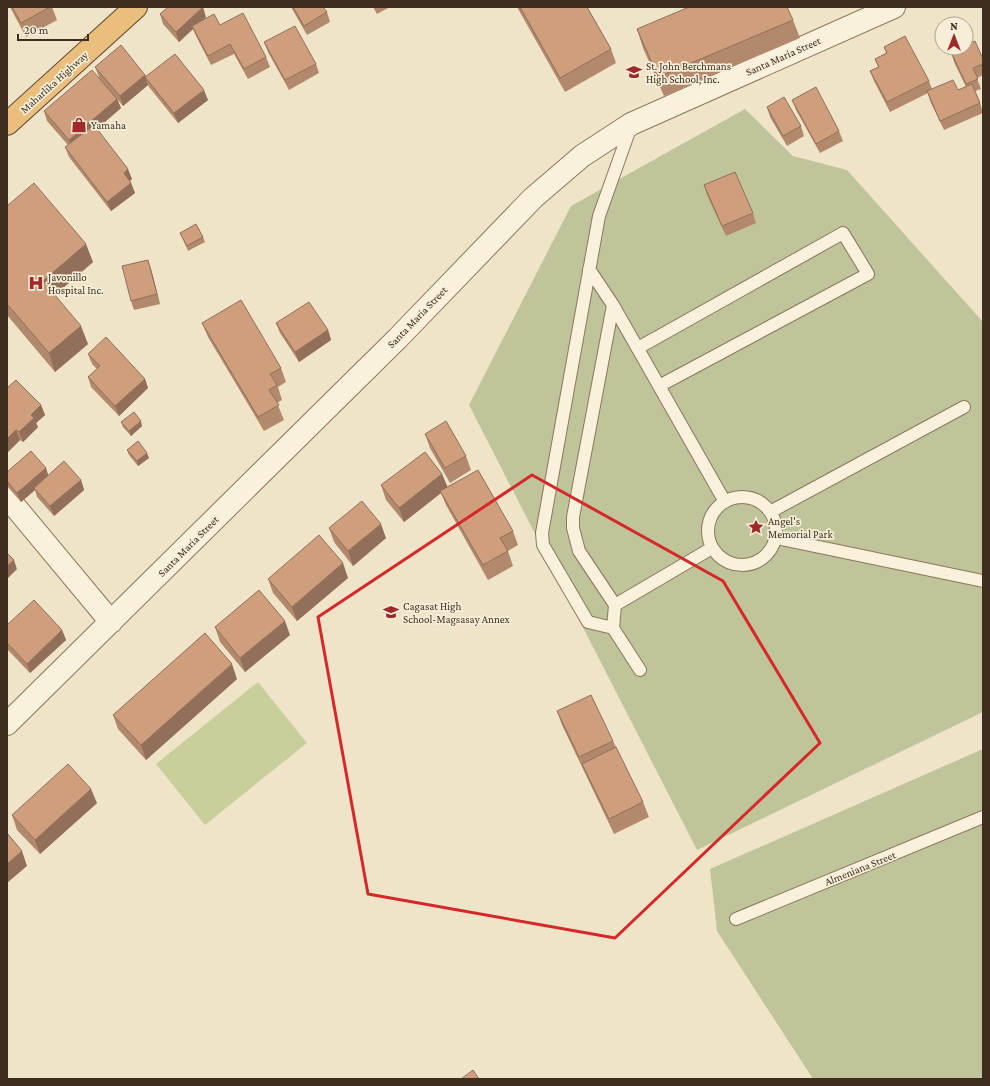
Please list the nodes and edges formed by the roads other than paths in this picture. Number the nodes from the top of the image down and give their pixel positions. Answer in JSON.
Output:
{"nodes":[{"id":1,"x":136,"y":7,"type":"edge"},
{"id":2,"x":894,"y":7,"type":"edge"},
{"id":3,"x":7,"y":124,"type":"edge"},
{"id":4,"x":631,"y":124,"type":"junction"},
{"id":5,"x":589,"y":269,"type":"junction"},
{"id":6,"x":613,"y":305,"type":"junction"},
{"id":7,"x":638,"y":348,"type":"junction"},
{"id":8,"x":659,"y":386,"type":"junction"},
{"id":9,"x":964,"y":407,"type":"dead end"},
{"id":10,"x":7,"y":497,"type":"edge"},
{"id":11,"x":725,"y":502,"type":"junction"},
{"id":12,"x":770,"y":512,"type":"junction"},
{"id":13,"x":776,"y":538,"type":"junction"},
{"id":14,"x":712,"y":548,"type":"junction"},
{"id":15,"x":983,"y":581,"type":"edge"},
{"id":16,"x":615,"y":605,"type":"junction"},
{"id":17,"x":112,"y":622,"type":"junction"},
{"id":18,"x":613,"y":628,"type":"junction"},
{"id":19,"x":640,"y":670,"type":"dead end"},
{"id":20,"x":7,"y":724,"type":"edge"},
{"id":21,"x":983,"y":818,"type":"edge"},
{"id":22,"x":736,"y":919,"type":"dead end"}],
"edges":[{"from":1,"to":3,"type":"highway","name":"Maharlika Highway"},
{"from":2,"to":4,"type":"street","name":"Santa Maria Street"},
{"from":4,"to":5,"type":"lane"},
{"from":4,"to":17,"type":"street","name":"Santa Maria Street"},
{"from":5,"to":6,"type":"lane"},
{"from":5,"to":18,"type":"lane"},
{"from":6,"to":7,"type":"lane"},
{"from":6,"to":16,"type":"lane"},
{"from":7,"to":8,"type":"lane"},
{"from":7,"to":8,"type":"lane"},
{"from":8,"to":11,"type":"lane"},
{"from":9,"to":12,"type":"lane"},
{"from":10,"to":17,"type":"street"},
{"from":11,"to":12,"type":"lane"},
{"from":11,"to":14,"type":"lane"},
{"from":12,"to":13,"type":"lane"},
{"from":13,"to":14,"type":"lane"},
{"from":13,"to":15,"type":"lane"},
{"from":14,"to":16,"type":"lane"},
{"from":16,"to":18,"type":"lane"},
{"from":17,"to":20,"type":"street","name":"Santa Maria Street"},
{"from":18,"to":19,"type":"lane"},
{"from":21,"to":22,"type":"lane","name":"Almeniana Street"}]}
